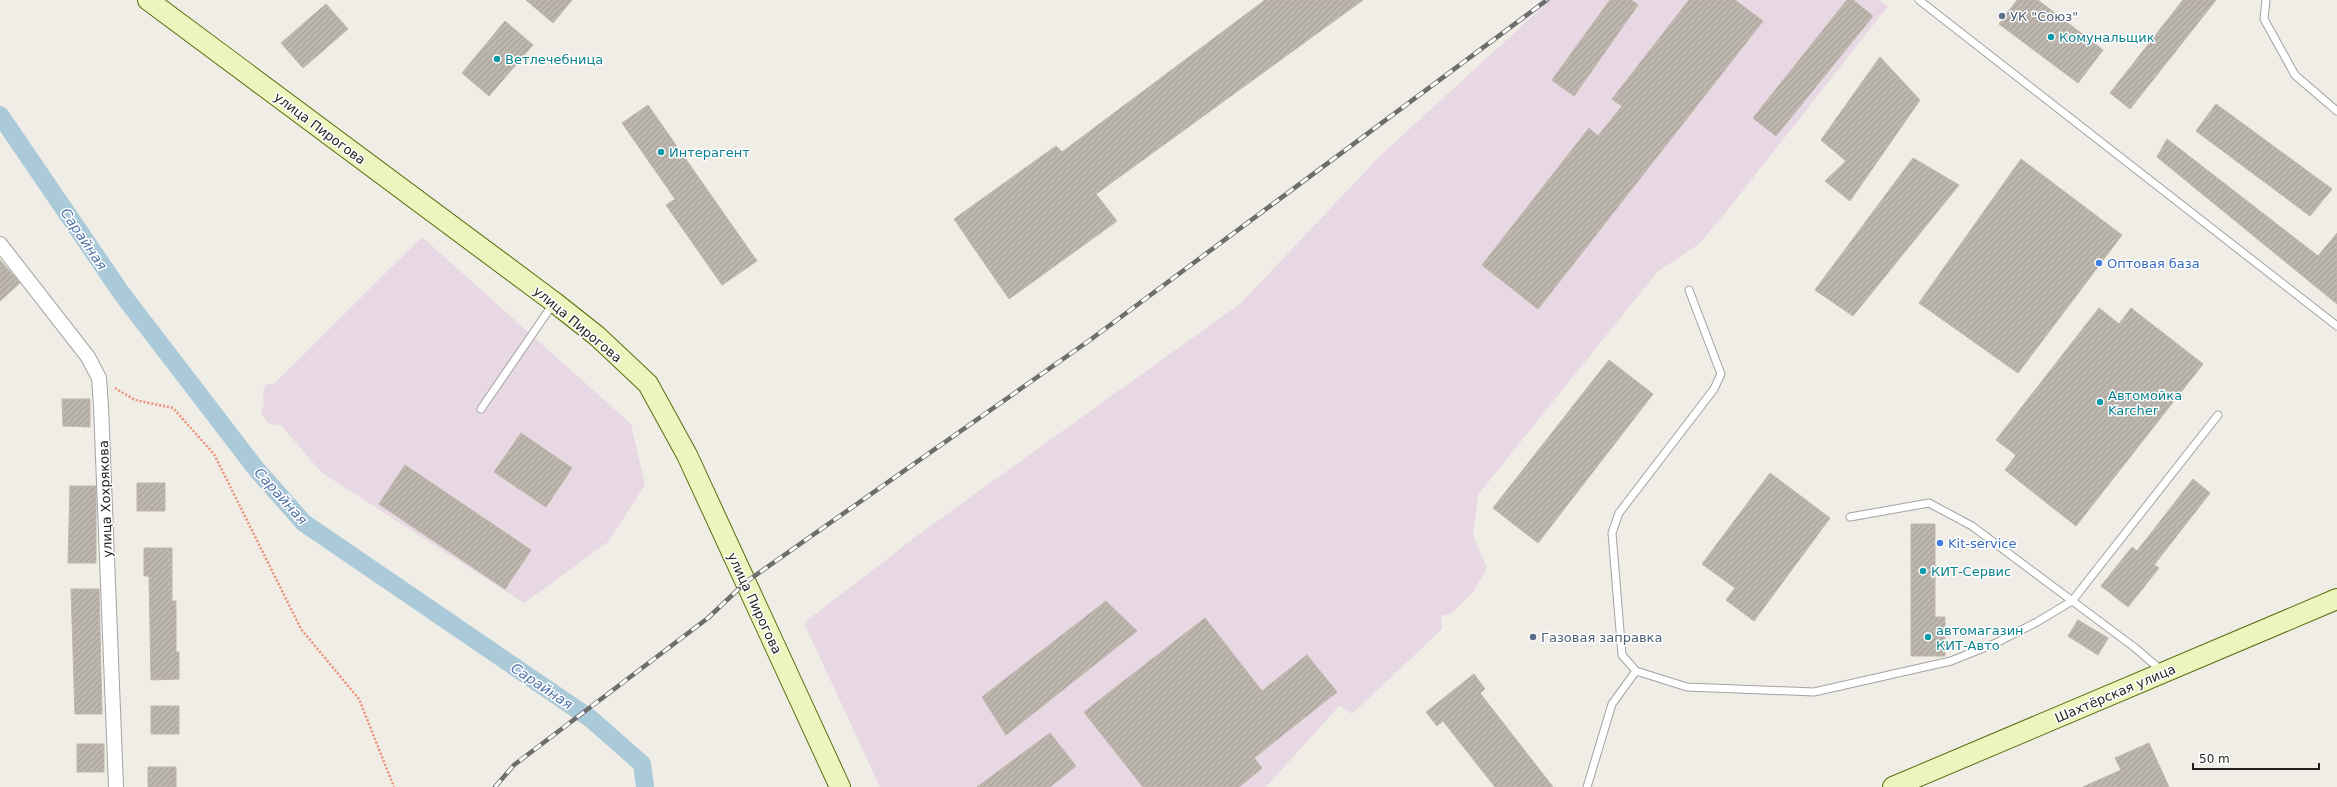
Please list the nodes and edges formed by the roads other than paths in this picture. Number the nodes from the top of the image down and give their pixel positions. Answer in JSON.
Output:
{"nodes":[{"id":1,"x":148,"y":0,"type":"edge"},
{"id":2,"x":1919,"y":0,"type":"edge"},
{"id":3,"x":2266,"y":0,"type":"edge"},
{"id":4,"x":2337,"y":111,"type":"edge"},
{"id":5,"x":0,"y":244,"type":"edge"},
{"id":6,"x":1689,"y":290,"type":"dead end"},
{"id":7,"x":554,"y":302,"type":"junction"},
{"id":8,"x":2337,"y":326,"type":"edge"},
{"id":9,"x":481,"y":408,"type":"dead end"},
{"id":10,"x":2218,"y":415,"type":"dead end"},
{"id":11,"x":1850,"y":517,"type":"dead end"},
{"id":12,"x":2337,"y":599,"type":"edge"},
{"id":13,"x":2072,"y":601,"type":"junction"},
{"id":14,"x":1636,"y":671,"type":"junction"},
{"id":15,"x":2164,"y":672,"type":"junction"},
{"id":16,"x":1898,"y":786,"type":"edge"},
{"id":17,"x":116,"y":787,"type":"edge"},
{"id":18,"x":840,"y":787,"type":"edge"},
{"id":19,"x":1588,"y":787,"type":"edge"}],
"edges":[{"from":1,"to":7,"type":"main road","name":"улица Пирогова"},
{"from":2,"to":8,"type":"lane"},
{"from":3,"to":4,"type":"lane"},
{"from":5,"to":17,"type":"street","name":"улица Хохрякова"},
{"from":6,"to":14,"type":"lane"},
{"from":7,"to":9,"type":"lane"},
{"from":7,"to":18,"type":"main road","name":"улица Пирогова"},
{"from":10,"to":13,"type":"lane"},
{"from":11,"to":13,"type":"lane"},
{"from":12,"to":15,"type":"main road","name":"Шахтёрская улица"},
{"from":13,"to":14,"type":"lane"},
{"from":13,"to":15,"type":"lane"},
{"from":14,"to":19,"type":"lane"},
{"from":15,"to":16,"type":"main road","name":"Шахтёрская улица"}]}
